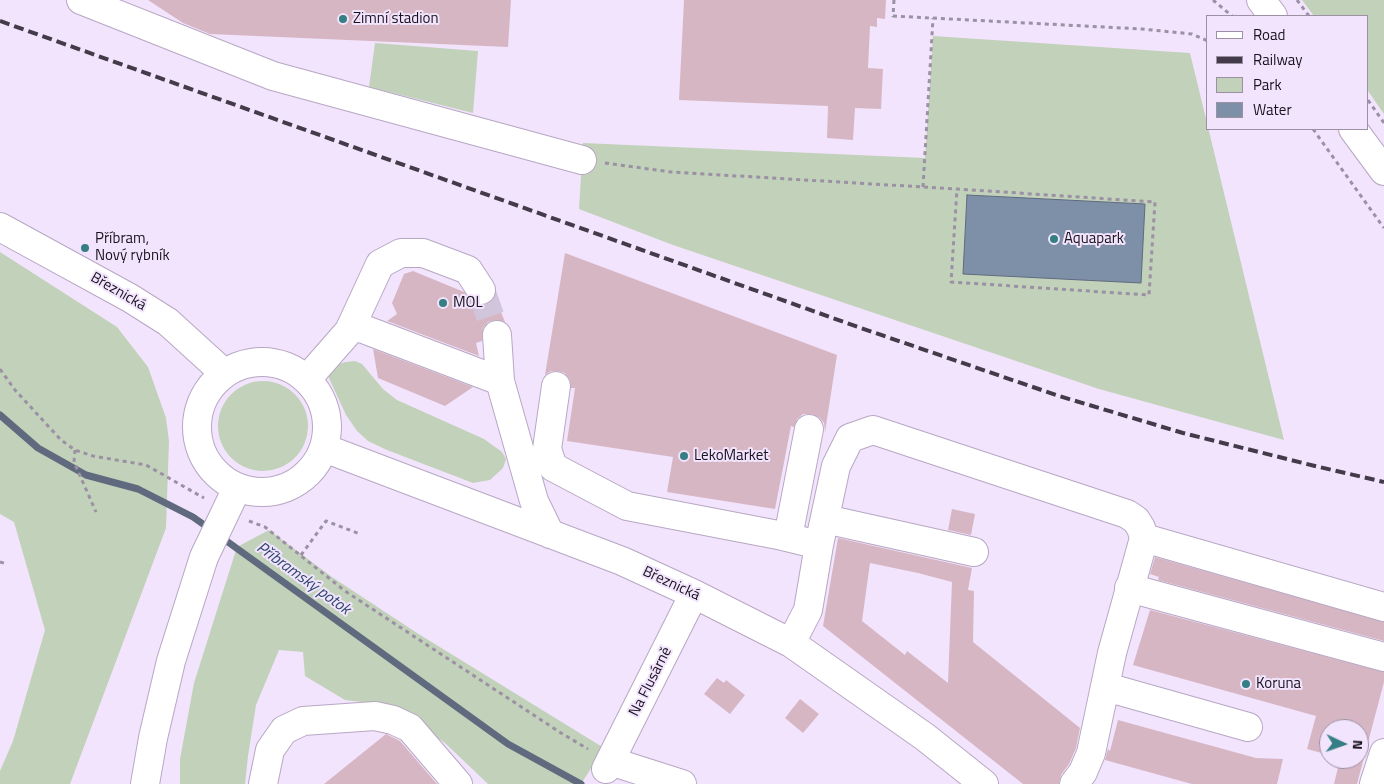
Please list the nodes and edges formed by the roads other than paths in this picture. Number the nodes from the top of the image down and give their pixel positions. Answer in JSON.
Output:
{"nodes":[{"id":1,"x":81,"y":0,"type":"edge"},
{"id":2,"x":1261,"y":0,"type":"edge"},
{"id":3,"x":1272,"y":15,"type":"edge"},
{"id":4,"x":1354,"y":130,"type":"edge"},
{"id":5,"x":582,"y":160,"type":"road end"},
{"id":6,"x":1384,"y":172,"type":"edge"},
{"id":7,"x":0,"y":227,"type":"edge"},
{"id":8,"x":481,"y":290,"type":"tunnel mouth"},
{"id":9,"x":349,"y":331,"type":"junction"},
{"id":10,"x":496,"y":335,"type":"tunnel mouth"},
{"id":11,"x":224,"y":373,"type":"junction"},
{"id":12,"x":307,"y":379,"type":"junction"},
{"id":13,"x":500,"y":381,"type":"junction"},
{"id":14,"x":556,"y":386,"type":"dead end"},
{"id":15,"x":808,"y":429,"type":"dead end"},
{"id":16,"x":324,"y":448,"type":"junction"},
{"id":17,"x":237,"y":488,"type":"junction"},
{"id":18,"x":825,"y":519,"type":"junction"},
{"id":19,"x":550,"y":534,"type":"junction"},
{"id":20,"x":788,"y":537,"type":"junction"},
{"id":21,"x":1144,"y":538,"type":"junction"},
{"id":22,"x":819,"y":545,"type":"junction"},
{"id":23,"x":974,"y":552,"type":"dead end"},
{"id":24,"x":1129,"y":588,"type":"junction"},
{"id":25,"x":694,"y":594,"type":"junction"},
{"id":26,"x":1384,"y":607,"type":"edge"},
{"id":27,"x":791,"y":643,"type":"junction"},
{"id":28,"x":1384,"y":657,"type":"edge"},
{"id":29,"x":1106,"y":688,"type":"junction"},
{"id":30,"x":1248,"y":727,"type":"dead end"},
{"id":31,"x":1384,"y":753,"type":"edge"},
{"id":32,"x":145,"y":784,"type":"edge"},
{"id":33,"x":263,"y":784,"type":"edge"},
{"id":34,"x":458,"y":784,"type":"edge"},
{"id":35,"x":682,"y":784,"type":"edge"},
{"id":36,"x":984,"y":784,"type":"edge"},
{"id":37,"x":1074,"y":784,"type":"edge"},
{"id":38,"x":1374,"y":784,"type":"edge"}],
"edges":[{"from":1,"to":5,"type":"street"},
{"from":2,"to":3,"type":"street"},
{"from":4,"to":6,"type":"street"},
{"from":7,"to":11,"type":"street","name":"Březnická"},
{"from":8,"to":9,"type":"street"},
{"from":9,"to":12,"type":"street"},
{"from":9,"to":13,"type":"street"},
{"from":10,"to":13,"type":"street"},
{"from":11,"to":12,"type":"street"},
{"from":11,"to":17,"type":"street"},
{"from":12,"to":16,"type":"street"},
{"from":13,"to":19,"type":"street"},
{"from":14,"to":20,"type":"street"},
{"from":15,"to":20,"type":"street"},
{"from":16,"to":17,"type":"street"},
{"from":16,"to":19,"type":"street","name":"Březnická"},
{"from":17,"to":32,"type":"street"},
{"from":18,"to":21,"type":"street"},
{"from":18,"to":22,"type":"street"},
{"from":18,"to":23,"type":"street"},
{"from":19,"to":25,"type":"street","name":"Březnická"},
{"from":20,"to":22,"type":"street"},
{"from":21,"to":24,"type":"street"},
{"from":21,"to":26,"type":"street"},
{"from":22,"to":27,"type":"street"},
{"from":24,"to":28,"type":"street"},
{"from":24,"to":29,"type":"street"},
{"from":25,"to":27,"type":"street","name":"Březnická"},
{"from":25,"to":35,"type":"street","name":"Na Flusárně"},
{"from":27,"to":36,"type":"street","name":"Březnická"},
{"from":29,"to":30,"type":"street"},
{"from":29,"to":37,"type":"street"},
{"from":31,"to":38,"type":"street"},
{"from":33,"to":34,"type":"street"}]}
